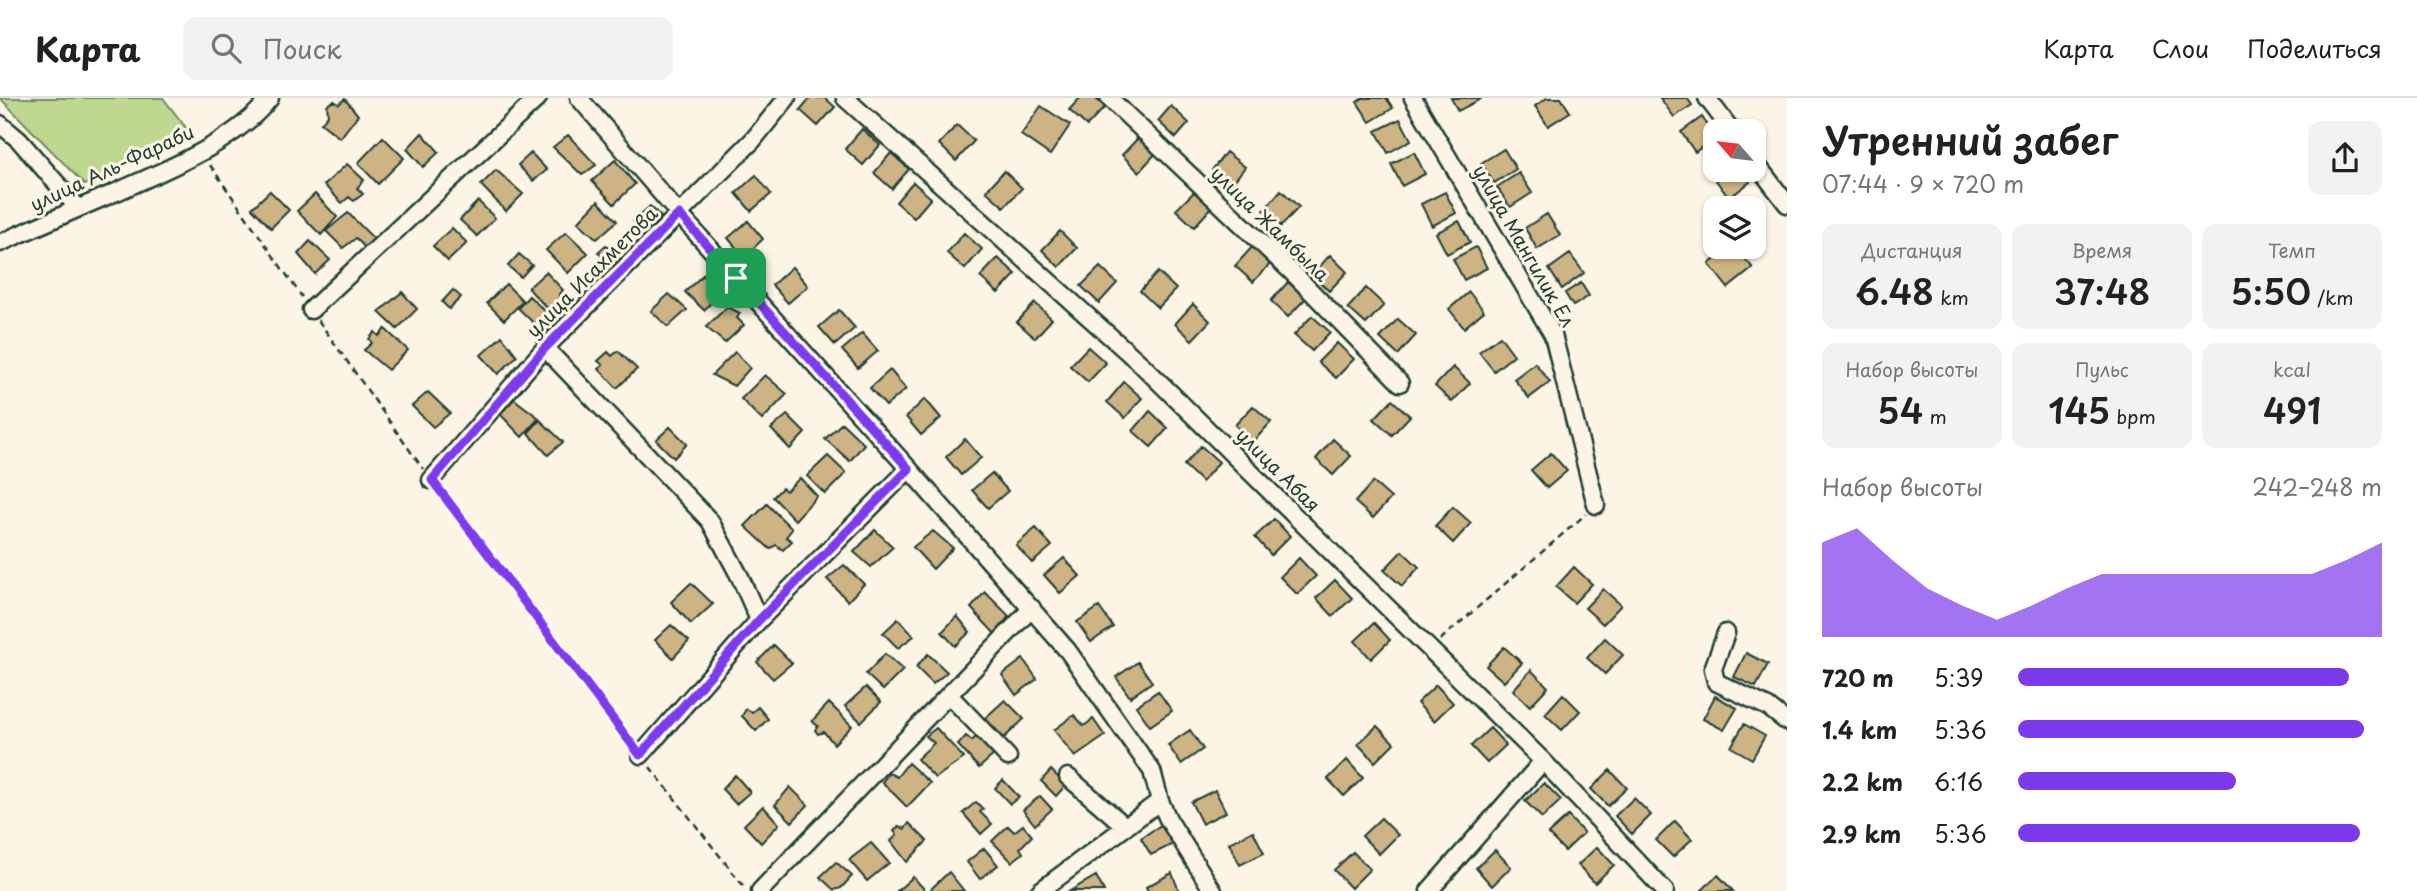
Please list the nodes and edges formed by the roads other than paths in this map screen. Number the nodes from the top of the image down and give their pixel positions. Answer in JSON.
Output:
{"nodes":[{"id":1,"x":270,"y":98,"type":"edge"},
{"id":2,"x":538,"y":98,"type":"edge"},
{"id":3,"x":579,"y":98,"type":"edge"},
{"id":4,"x":787,"y":98,"type":"edge"},
{"id":5,"x":845,"y":98,"type":"edge"},
{"id":6,"x":1109,"y":98,"type":"edge"},
{"id":7,"x":1413,"y":98,"type":"edge"},
{"id":8,"x":1707,"y":98,"type":"edge"},
{"id":9,"x":1723,"y":119,"type":"edge"},
{"id":10,"x":0,"y":124,"type":"edge"},
{"id":11,"x":1766,"y":176,"type":"edge"},
{"id":12,"x":1787,"y":204,"type":"edge"},
{"id":13,"x":78,"y":208,"type":"junction"},
{"id":14,"x":679,"y":214,"type":"junction"},
{"id":15,"x":0,"y":243,"type":"edge"},
{"id":16,"x":311,"y":310,"type":"road end"},
{"id":17,"x":545,"y":348,"type":"junction"},
{"id":18,"x":1400,"y":383,"type":"dead end"},
{"id":19,"x":909,"y":469,"type":"junction"},
{"id":20,"x":432,"y":480,"type":"road end"},
{"id":21,"x":1596,"y":505,"type":"road end"},
{"id":22,"x":1032,"y":608,"type":"junction"},
{"id":23,"x":759,"y":620,"type":"junction"},
{"id":24,"x":1726,"y":633,"type":"dead end"},
{"id":25,"x":949,"y":695,"type":"junction"},
{"id":26,"x":1787,"y":722,"type":"edge"},
{"id":27,"x":640,"y":755,"type":"road end"},
{"id":28,"x":1009,"y":757,"type":"dead end"},
{"id":29,"x":1543,"y":761,"type":"junction"},
{"id":30,"x":1068,"y":777,"type":"dead end"},
{"id":31,"x":1160,"y":801,"type":"junction"},
{"id":32,"x":1125,"y":826,"type":"junction"},
{"id":33,"x":760,"y":891,"type":"edge"},
{"id":34,"x":1040,"y":891,"type":"edge"},
{"id":35,"x":1213,"y":891,"type":"edge"},
{"id":36,"x":1429,"y":891,"type":"edge"},
{"id":37,"x":1665,"y":891,"type":"edge"}],
"edges":[{"from":1,"to":13,"type":"street","name":"улица Аль-Фараби"},
{"from":2,"to":16,"type":"street"},
{"from":3,"to":14,"type":"street"},
{"from":4,"to":14,"type":"street","name":"улица Исахметова"},
{"from":5,"to":29,"type":"street","name":"улица Абая"},
{"from":6,"to":18,"type":"street","name":"улица Жамбыла"},
{"from":7,"to":21,"type":"street","name":"улица Мангилик Ел"},
{"from":8,"to":9,"type":"street"},
{"from":10,"to":13,"type":"street"},
{"from":11,"to":12,"type":"street"},
{"from":13,"to":15,"type":"street","name":"улица Аль-Фараби"},
{"from":14,"to":17,"type":"street","name":"улица Исахметова"},
{"from":14,"to":19,"type":"street"},
{"from":17,"to":20,"type":"street","name":"улица Исахметова"},
{"from":17,"to":23,"type":"street"},
{"from":19,"to":22,"type":"street"},
{"from":19,"to":23,"type":"street"},
{"from":22,"to":25,"type":"street"},
{"from":22,"to":31,"type":"street"},
{"from":23,"to":27,"type":"street"},
{"from":24,"to":26,"type":"street"},
{"from":25,"to":28,"type":"street"},
{"from":25,"to":33,"type":"street"},
{"from":29,"to":36,"type":"street"},
{"from":29,"to":37,"type":"street","name":"улица Абая"},
{"from":30,"to":32,"type":"street"},
{"from":31,"to":32,"type":"street"},
{"from":31,"to":35,"type":"street"},
{"from":32,"to":34,"type":"street"}]}
